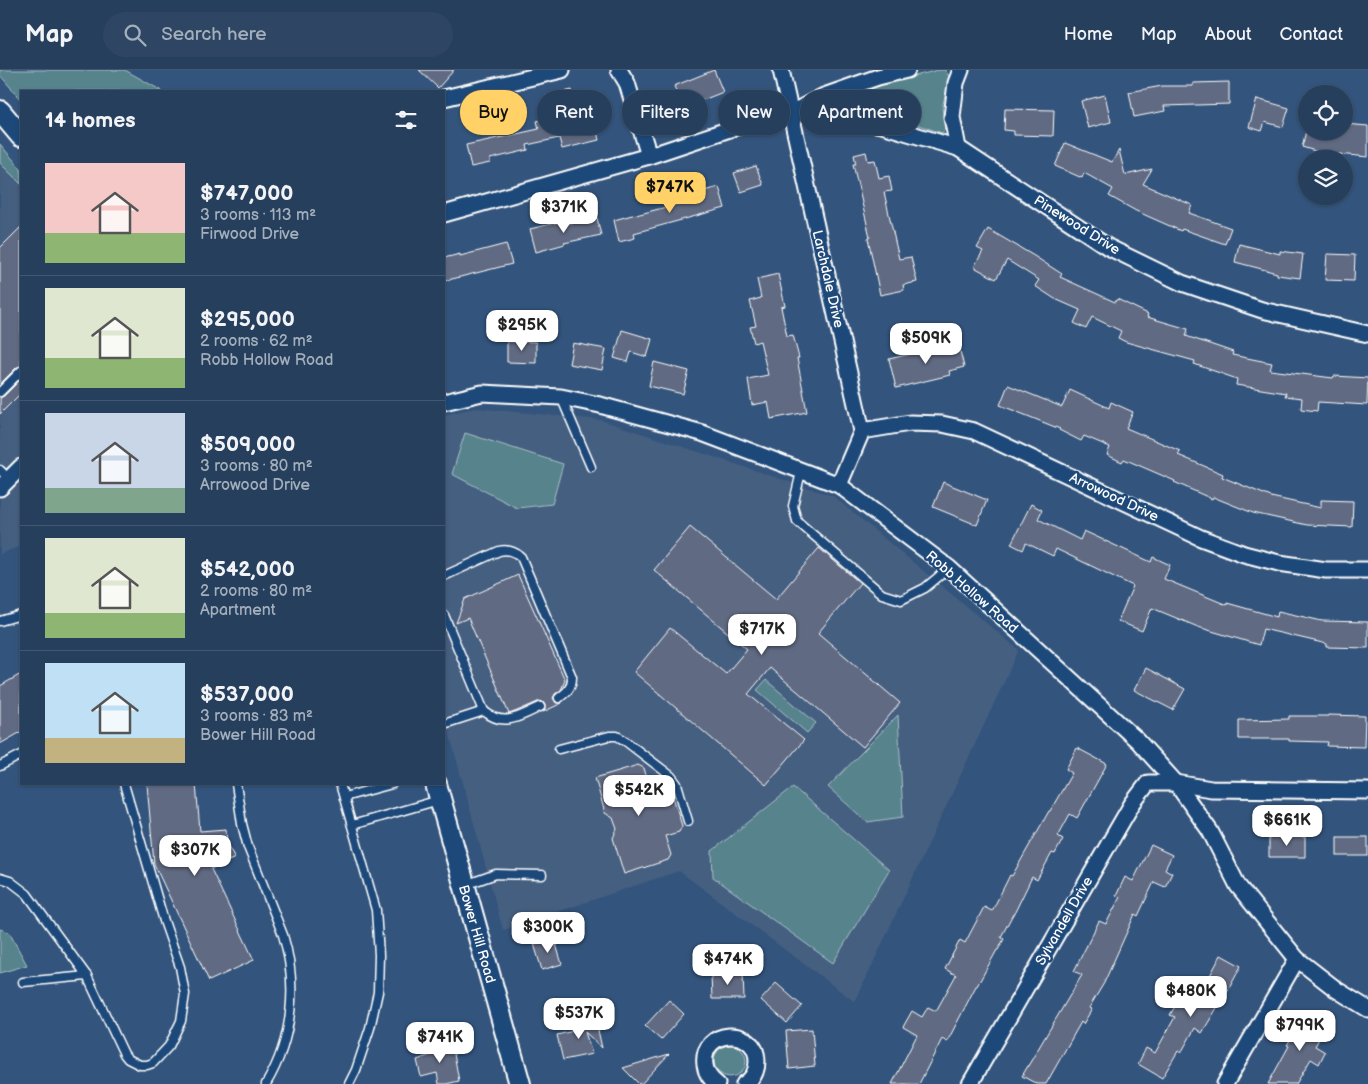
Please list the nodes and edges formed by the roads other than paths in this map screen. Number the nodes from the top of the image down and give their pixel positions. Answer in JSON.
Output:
{"nodes":[{"id":1,"x":562,"y":70,"type":"edge"},
{"id":2,"x":619,"y":70,"type":"edge"},
{"id":3,"x":781,"y":70,"type":"edge"},
{"id":4,"x":907,"y":70,"type":"edge"},
{"id":5,"x":961,"y":70,"type":"edge"},
{"id":6,"x":445,"y":98,"type":"edge"},
{"id":7,"x":0,"y":111,"type":"edge"},
{"id":8,"x":791,"y":113,"type":"junction"},
{"id":9,"x":20,"y":135,"type":"edge"},
{"id":10,"x":958,"y":148,"type":"junction"},
{"id":11,"x":648,"y":156,"type":"junction"},
{"id":12,"x":445,"y":214,"type":"edge"},
{"id":13,"x":1368,"y":334,"type":"edge"},
{"id":14,"x":20,"y":371,"type":"edge"},
{"id":15,"x":0,"y":392,"type":"edge"},
{"id":16,"x":561,"y":397,"type":"junction"},
{"id":17,"x":445,"y":402,"type":"edge"},
{"id":18,"x":862,"y":432,"type":"junction"},
{"id":19,"x":591,"y":467,"type":"dead end"},
{"id":20,"x":20,"y":468,"type":"edge"},
{"id":21,"x":802,"y":472,"type":"junction"},
{"id":22,"x":3,"y":479,"type":"edge"},
{"id":23,"x":839,"y":485,"type":"junction"},
{"id":24,"x":948,"y":568,"type":"junction"},
{"id":25,"x":1368,"y":570,"type":"edge"},
{"id":26,"x":445,"y":576,"type":"edge"},
{"id":27,"x":20,"y":616,"type":"edge"},
{"id":28,"x":445,"y":617,"type":"edge"},
{"id":29,"x":0,"y":621,"type":"edge"},
{"id":30,"x":559,"y":698,"type":"dead end"},
{"id":31,"x":540,"y":707,"type":"dead end"},
{"id":32,"x":484,"y":711,"type":"junction"},
{"id":33,"x":445,"y":724,"type":"edge"},
{"id":34,"x":559,"y":749,"type":"dead end"},
{"id":35,"x":20,"y":756,"type":"edge"},
{"id":36,"x":0,"y":766,"type":"edge"},
{"id":37,"x":1176,"y":783,"type":"junction"},
{"id":38,"x":124,"y":785,"type":"edge"},
{"id":39,"x":236,"y":785,"type":"edge"},
{"id":40,"x":340,"y":785,"type":"edge"},
{"id":41,"x":388,"y":785,"type":"edge"},
{"id":42,"x":1368,"y":791,"type":"edge"},
{"id":43,"x":438,"y":792,"type":"edge"},
{"id":44,"x":344,"y":797,"type":"junction"},
{"id":45,"x":688,"y":821,"type":"dead end"},
{"id":46,"x":352,"y":825,"type":"junction"},
{"id":47,"x":542,"y":875,"type":"dead end"},
{"id":48,"x":0,"y":878,"type":"edge"},
{"id":49,"x":463,"y":886,"type":"junction"},
{"id":50,"x":1297,"y":959,"type":"junction"},
{"id":51,"x":87,"y":976,"type":"junction"},
{"id":52,"x":23,"y":982,"type":"dead end"},
{"id":53,"x":1368,"y":1009,"type":"edge"},
{"id":54,"x":266,"y":1084,"type":"edge"},
{"id":55,"x":349,"y":1084,"type":"edge"},
{"id":56,"x":520,"y":1084,"type":"edge"},
{"id":57,"x":715,"y":1084,"type":"edge"},
{"id":58,"x":744,"y":1084,"type":"edge"},
{"id":59,"x":970,"y":1084,"type":"edge"},
{"id":60,"x":1225,"y":1084,"type":"edge"}],
"edges":[{"from":1,"to":6,"type":"street"},
{"from":2,"to":11,"type":"street"},
{"from":3,"to":8,"type":"street","name":"Larchdale Drive"},
{"from":4,"to":8,"type":"street"},
{"from":5,"to":10,"type":"street"},
{"from":7,"to":9,"type":"main road"},
{"from":8,"to":10,"type":"street","name":"Pinewood Drive"},
{"from":8,"to":11,"type":"street"},
{"from":8,"to":18,"type":"street","name":"Larchdale Drive"},
{"from":10,"to":13,"type":"street","name":"Pinewood Drive"},
{"from":11,"to":12,"type":"street"},
{"from":14,"to":15,"type":"lane"},
{"from":16,"to":17,"type":"street","name":"Robb Hollow Road"},
{"from":16,"to":19,"type":"lane"},
{"from":16,"to":21,"type":"street","name":"Robb Hollow Road"},
{"from":18,"to":23,"type":"street"},
{"from":18,"to":25,"type":"street","name":"Arrowood Drive"},
{"from":20,"to":22,"type":"street"},
{"from":21,"to":23,"type":"street","name":"Robb Hollow Road"},
{"from":21,"to":24,"type":"lane"},
{"from":23,"to":24,"type":"street","name":"Robb Hollow Road"},
{"from":24,"to":37,"type":"street","name":"Robb Hollow Road"},
{"from":26,"to":30,"type":"lane"},
{"from":27,"to":29,"type":"lane"},
{"from":28,"to":32,"type":"lane"},
{"from":31,"to":32,"type":"lane"},
{"from":32,"to":33,"type":"lane"},
{"from":34,"to":45,"type":"lane"},
{"from":35,"to":36,"type":"lane"},
{"from":37,"to":42,"type":"street"},
{"from":37,"to":50,"type":"street","name":"Robb Hollow Road"},
{"from":37,"to":59,"type":"street","name":"Sylvandell Drive"},
{"from":38,"to":51,"type":"lane"},
{"from":39,"to":54,"type":"lane"},
{"from":40,"to":44,"type":"lane"},
{"from":41,"to":44,"type":"lane"},
{"from":43,"to":46,"type":"lane"},
{"from":43,"to":49,"type":"main road","name":"Bower Hill Road"},
{"from":44,"to":46,"type":"lane"},
{"from":46,"to":55,"type":"lane"},
{"from":47,"to":49,"type":"lane"},
{"from":48,"to":51,"type":"lane"},
{"from":49,"to":56,"type":"main road","name":"Bower Hill Road"},
{"from":50,"to":53,"type":"street","name":"Robb Hollow Road"},
{"from":50,"to":60,"type":"street"},
{"from":51,"to":52,"type":"lane"},
{"from":57,"to":58,"type":"street"}]}
